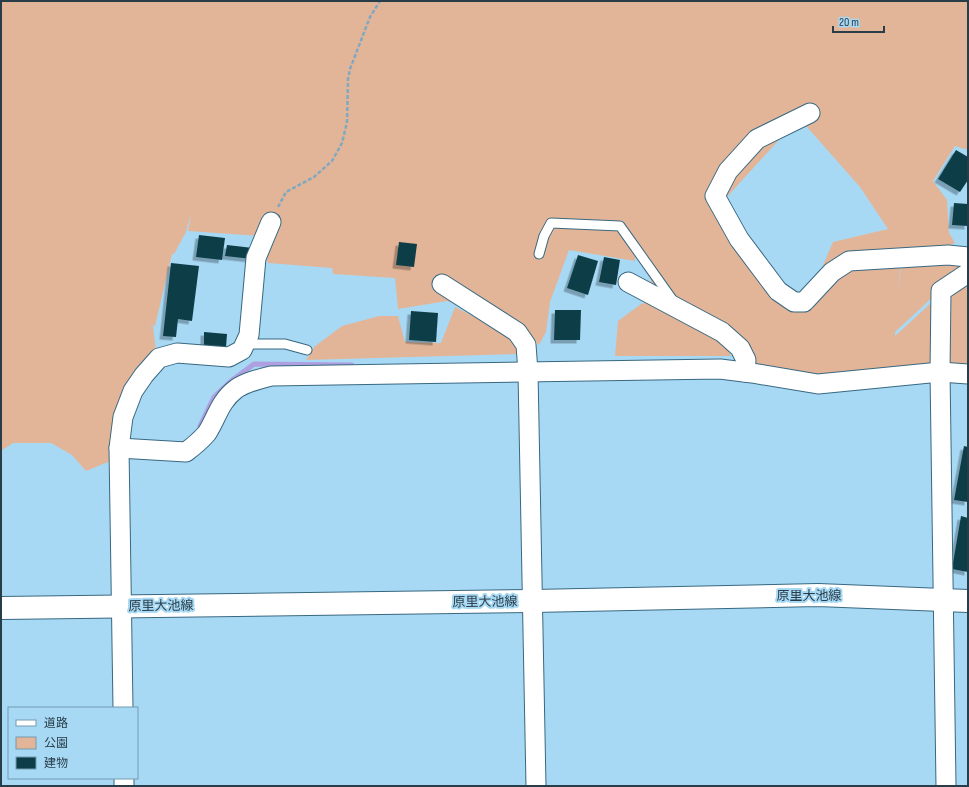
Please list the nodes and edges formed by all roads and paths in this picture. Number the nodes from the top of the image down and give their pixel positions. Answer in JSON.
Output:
{"nodes":[{"id":1,"x":380,"y":1,"type":"edge"},
{"id":2,"x":810,"y":113,"type":"dead end"},
{"id":3,"x":271,"y":222,"type":"joint"},
{"id":4,"x":539,"y":254,"type":"dead end"},
{"id":5,"x":968,"y":258,"type":"edge"},
{"id":6,"x":968,"y":273,"type":"edge"},
{"id":7,"x":628,"y":282,"type":"dead end"},
{"id":8,"x":442,"y":284,"type":"dead end"},
{"id":9,"x":680,"y":309,"type":"junction"},
{"id":10,"x":245,"y":344,"type":"junction"},
{"id":11,"x":306,"y":350,"type":"dead end"},
{"id":12,"x":528,"y":372,"type":"junction"},
{"id":13,"x":745,"y":372,"type":"junction"},
{"id":14,"x":940,"y":372,"type":"junction"},
{"id":15,"x":968,"y":374,"type":"edge"},
{"id":16,"x":119,"y":448,"type":"junction"},
{"id":17,"x":944,"y":599,"type":"junction"},
{"id":18,"x":968,"y":601,"type":"edge"},
{"id":19,"x":533,"y":602,"type":"junction"},
{"id":20,"x":121,"y":607,"type":"junction"},
{"id":21,"x":1,"y":608,"type":"edge"},
{"id":22,"x":123,"y":707,"type":"edge"},
{"id":23,"x":536,"y":786,"type":"edge"},
{"id":24,"x":946,"y":786,"type":"edge"}],
"edges":[{"from":1,"to":3,"type":"path"},
{"from":2,"to":5,"type":"street"},
{"from":3,"to":10,"type":"street"},
{"from":4,"to":9,"type":"lane"},
{"from":6,"to":14,"type":"street"},
{"from":7,"to":9,"type":"street"},
{"from":8,"to":12,"type":"street"},
{"from":9,"to":13,"type":"street"},
{"from":10,"to":11,"type":"lane"},
{"from":10,"to":16,"type":"street"},
{"from":12,"to":13,"type":"street"},
{"from":12,"to":16,"type":"street"},
{"from":12,"to":19,"type":"street"},
{"from":13,"to":14,"type":"street"},
{"from":14,"to":15,"type":"street"},
{"from":14,"to":17,"type":"street"},
{"from":16,"to":20,"type":"street"},
{"from":17,"to":18,"type":"main road","name":"原里大池線"},
{"from":17,"to":19,"type":"main road","name":"原里大池線"},
{"from":17,"to":24,"type":"street"},
{"from":19,"to":20,"type":"main road","name":"原里大池線"},
{"from":19,"to":23,"type":"street"},
{"from":20,"to":21,"type":"main road","name":"原里大池線"},
{"from":20,"to":22,"type":"street"}]}
